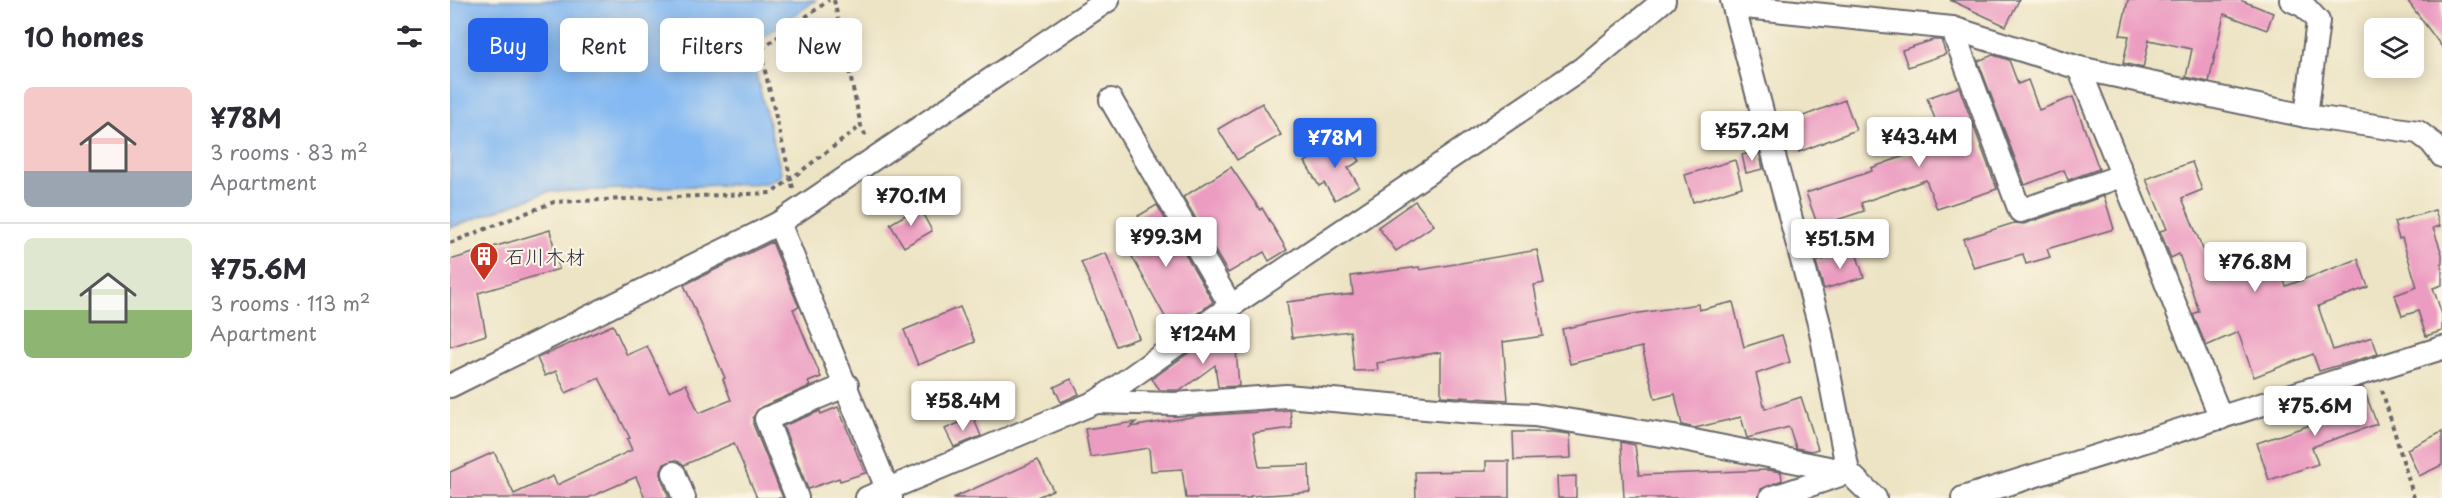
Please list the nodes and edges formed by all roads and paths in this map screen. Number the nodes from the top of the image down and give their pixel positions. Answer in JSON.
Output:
{"nodes":[{"id":1,"x":829,"y":0,"type":"edge"},
{"id":2,"x":834,"y":0,"type":"edge"},
{"id":3,"x":1108,"y":0,"type":"edge"},
{"id":4,"x":1664,"y":0,"type":"edge"},
{"id":5,"x":2291,"y":0,"type":"edge"},
{"id":6,"x":1733,"y":3,"type":"edge"},
{"id":7,"x":1952,"y":28,"type":"junction"},
{"id":8,"x":2079,"y":68,"type":"junction"},
{"id":9,"x":1111,"y":100,"type":"dead end"},
{"id":10,"x":2306,"y":116,"type":"junction"},
{"id":11,"x":861,"y":126,"type":"junction"},
{"id":12,"x":2442,"y":156,"type":"edge"},
{"id":13,"x":876,"y":158,"type":"junction"},
{"id":14,"x":2121,"y":176,"type":"junction"},
{"id":15,"x":791,"y":178,"type":"junction"},
{"id":16,"x":788,"y":217,"type":"junction"},
{"id":17,"x":450,"y":243,"type":"edge"},
{"id":18,"x":1230,"y":306,"type":"junction"},
{"id":19,"x":2442,"y":348,"type":"edge"},
{"id":20,"x":2376,"y":369,"type":"junction"},
{"id":21,"x":847,"y":385,"type":"junction"},
{"id":22,"x":450,"y":386,"type":"edge"},
{"id":23,"x":1096,"y":402,"type":"junction"},
{"id":24,"x":2221,"y":418,"type":"junction"},
{"id":25,"x":1848,"y":472,"type":"junction"},
{"id":26,"x":674,"y":473,"type":"dead end"},
{"id":27,"x":882,"y":495,"type":"edge"},
{"id":28,"x":684,"y":498,"type":"edge"},
{"id":29,"x":797,"y":498,"type":"edge"},
{"id":30,"x":1771,"y":498,"type":"edge"},
{"id":31,"x":1875,"y":498,"type":"edge"},
{"id":32,"x":1963,"y":498,"type":"edge"},
{"id":33,"x":2414,"y":498,"type":"edge"}],
"edges":[{"from":1,"to":15,"type":"path"},
{"from":2,"to":11,"type":"path"},
{"from":3,"to":13,"type":"street"},
{"from":4,"to":18,"type":"street"},
{"from":5,"to":10,"type":"street"},
{"from":6,"to":7,"type":"street"},
{"from":6,"to":25,"type":"street"},
{"from":7,"to":8,"type":"street"},
{"from":7,"to":14,"type":"street"},
{"from":8,"to":10,"type":"street"},
{"from":8,"to":14,"type":"street"},
{"from":9,"to":18,"type":"street"},
{"from":10,"to":12,"type":"street"},
{"from":11,"to":13,"type":"path"},
{"from":11,"to":15,"type":"path"},
{"from":13,"to":16,"type":"street"},
{"from":14,"to":24,"type":"street"},
{"from":15,"to":16,"type":"path"},
{"from":15,"to":17,"type":"path"},
{"from":16,"to":21,"type":"street"},
{"from":16,"to":22,"type":"street"},
{"from":18,"to":23,"type":"street"},
{"from":19,"to":20,"type":"street"},
{"from":20,"to":24,"type":"street"},
{"from":20,"to":33,"type":"path"},
{"from":21,"to":27,"type":"street"},
{"from":21,"to":29,"type":"street"},
{"from":23,"to":25,"type":"street"},
{"from":23,"to":27,"type":"street"},
{"from":24,"to":32,"type":"street"},
{"from":25,"to":30,"type":"street"},
{"from":25,"to":31,"type":"street"},
{"from":26,"to":28,"type":"street"}]}
